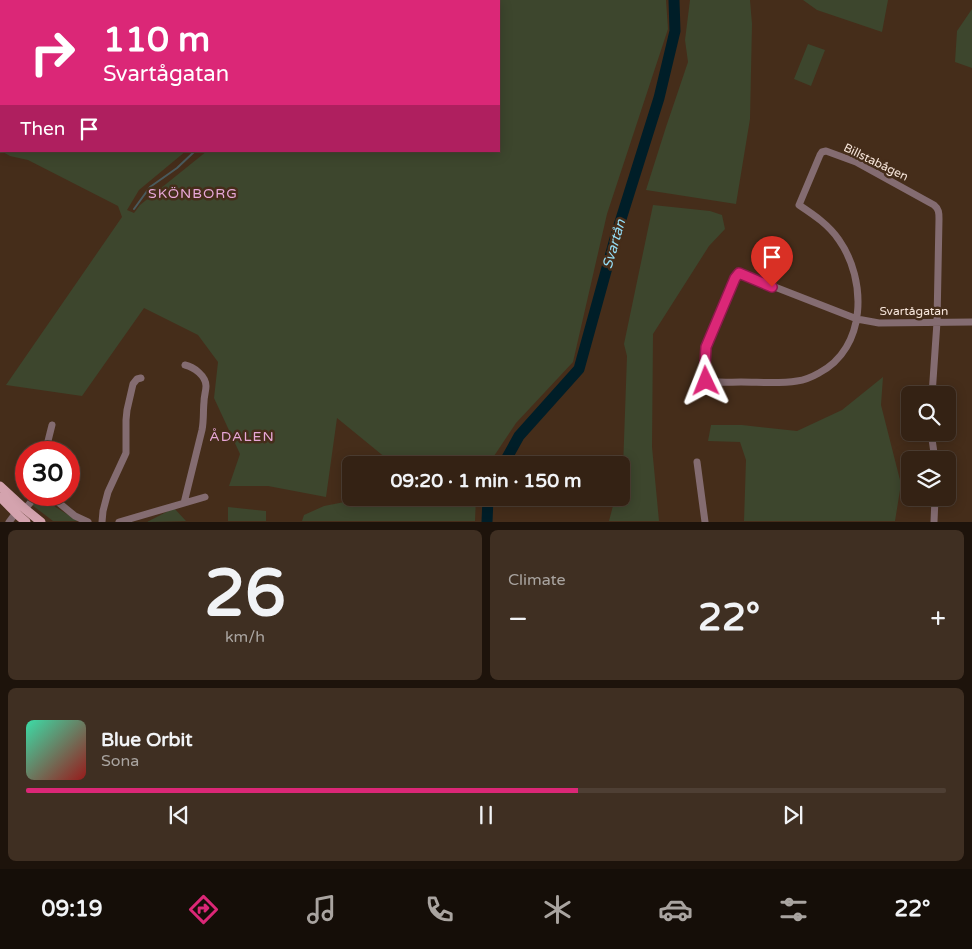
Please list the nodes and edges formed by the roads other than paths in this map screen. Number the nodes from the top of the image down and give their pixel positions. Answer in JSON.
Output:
{"nodes":[{"id":1,"x":857,"y":319,"type":"junction"},
{"id":2,"x":937,"y":322,"type":"junction"},
{"id":3,"x":972,"y":322,"type":"edge"},
{"id":4,"x":185,"y":365,"type":"dead end"},
{"id":5,"x":141,"y":378,"type":"dead end"},
{"id":6,"x":706,"y":380,"type":"joint"},
{"id":7,"x":933,"y":386,"type":"edge"},
{"id":8,"x":52,"y":425,"type":"dead end"},
{"id":9,"x":48,"y":441,"type":"edge"},
{"id":10,"x":697,"y":462,"type":"dead end"},
{"id":11,"x":0,"y":486,"type":"edge"},
{"id":12,"x":0,"y":497,"type":"edge"},
{"id":13,"x":205,"y":497,"type":"dead end"},
{"id":14,"x":184,"y":502,"type":"junction"},
{"id":15,"x":63,"y":506,"type":"edge"},
{"id":16,"x":935,"y":506,"type":"edge"},
{"id":17,"x":23,"y":515,"type":"edge"},
{"id":18,"x":9,"y":522,"type":"edge"},
{"id":19,"x":41,"y":522,"type":"edge"},
{"id":20,"x":88,"y":522,"type":"edge"},
{"id":21,"x":102,"y":522,"type":"edge"},
{"id":22,"x":119,"y":522,"type":"edge"},
{"id":23,"x":705,"y":522,"type":"edge"},
{"id":24,"x":934,"y":522,"type":"edge"}],
"edges":[{"from":1,"to":2,"type":"street","name":"Svartågatan"},
{"from":1,"to":2,"type":"street","name":"Billstabågen"},
{"from":1,"to":6,"type":"street","name":"Billstabågen"},
{"from":1,"to":6,"type":"street","name":"Svartågatan"},
{"from":2,"to":3,"type":"street","name":"Svartågatan"},
{"from":2,"to":7,"type":"street"},
{"from":4,"to":14,"type":"street"},
{"from":5,"to":21,"type":"street"},
{"from":8,"to":9,"type":"street"},
{"from":10,"to":23,"type":"street"},
{"from":11,"to":17,"type":"main road"},
{"from":12,"to":17,"type":"main road"},
{"from":13,"to":14,"type":"street"},
{"from":14,"to":22,"type":"street"},
{"from":15,"to":20,"type":"street"},
{"from":16,"to":24,"type":"street"},
{"from":17,"to":18,"type":"street"},
{"from":17,"to":19,"type":"main road"}]}
